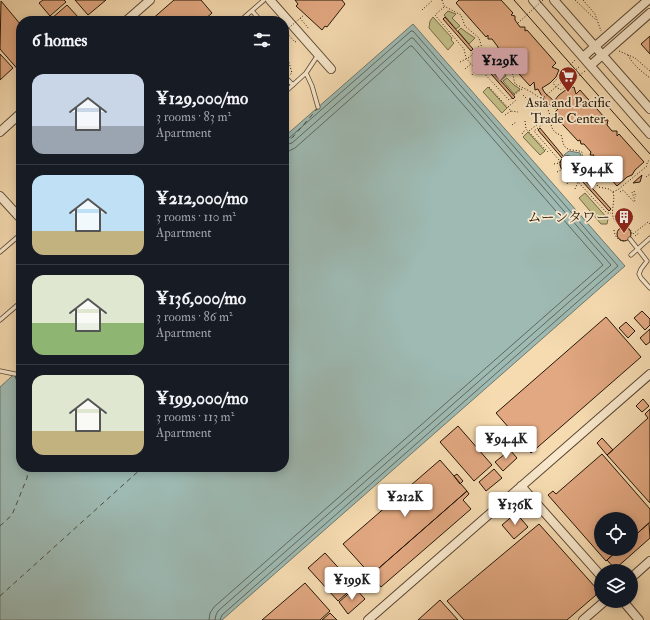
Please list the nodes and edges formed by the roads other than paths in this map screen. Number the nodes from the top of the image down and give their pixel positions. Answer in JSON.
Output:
{"nodes":[{"id":1,"x":150,"y":0,"type":"edge"},
{"id":2,"x":264,"y":0,"type":"edge"},
{"id":3,"x":270,"y":0,"type":"edge"},
{"id":4,"x":533,"y":0,"type":"edge"},
{"id":5,"x":554,"y":0,"type":"edge"},
{"id":6,"x":648,"y":0,"type":"edge"},
{"id":7,"x":252,"y":11,"type":"junction"},
{"id":8,"x":650,"y":12,"type":"edge"},
{"id":9,"x":132,"y":16,"type":"edge"},
{"id":10,"x":246,"y":16,"type":"edge"},
{"id":11,"x":256,"y":16,"type":"edge"},
{"id":12,"x":284,"y":16,"type":"edge"},
{"id":13,"x":289,"y":22,"type":"edge"},
{"id":14,"x":595,"y":47,"type":"junction"},
{"id":15,"x":318,"y":55,"type":"junction"},
{"id":16,"x":602,"y":55,"type":"junction"},
{"id":17,"x":579,"y":58,"type":"junction"},
{"id":18,"x":588,"y":68,"type":"junction"},
{"id":19,"x":331,"y":70,"type":"dead end"},
{"id":20,"x":306,"y":73,"type":"junction"},
{"id":21,"x":289,"y":81,"type":"edge"},
{"id":22,"x":293,"y":85,"type":"junction"},
{"id":23,"x":289,"y":88,"type":"edge"},
{"id":24,"x":318,"y":108,"type":"dead end"},
{"id":25,"x":650,"y":109,"type":"edge"},
{"id":26,"x":16,"y":118,"type":"edge"},
{"id":27,"x":0,"y":132,"type":"edge"},
{"id":28,"x":650,"y":134,"type":"edge"},
{"id":29,"x":0,"y":196,"type":"edge"},
{"id":30,"x":16,"y":212,"type":"edge"},
{"id":31,"x":16,"y":238,"type":"edge"},
{"id":32,"x":631,"y":238,"type":"road end"},
{"id":33,"x":650,"y":238,"type":"edge"},
{"id":34,"x":638,"y":249,"type":"junction"},
{"id":35,"x":0,"y":252,"type":"edge"},
{"id":36,"x":631,"y":255,"type":"dead end"},
{"id":37,"x":650,"y":288,"type":"edge"},
{"id":38,"x":16,"y":306,"type":"edge"},
{"id":39,"x":0,"y":320,"type":"edge"},
{"id":40,"x":0,"y":371,"type":"edge"},
{"id":41,"x":15,"y":374,"type":"dead end"},
{"id":42,"x":650,"y":374,"type":"edge"},
{"id":43,"x":521,"y":486,"type":"junction"},
{"id":44,"x":650,"y":561,"type":"edge"},
{"id":45,"x":594,"y":568,"type":"edge"},
{"id":46,"x":638,"y":572,"type":"edge"},
{"id":47,"x":597,"y":608,"type":"edge"},
{"id":48,"x":629,"y":608,"type":"edge"},
{"id":49,"x":368,"y":620,"type":"edge"},
{"id":50,"x":583,"y":620,"type":"edge"},
{"id":51,"x":639,"y":620,"type":"edge"}],
"edges":[{"from":1,"to":9,"type":"street"},
{"from":2,"to":7,"type":"lane"},
{"from":3,"to":12,"type":"street"},
{"from":4,"to":17,"type":"street"},
{"from":5,"to":14,"type":"street"},
{"from":6,"to":14,"type":"street"},
{"from":7,"to":10,"type":"lane"},
{"from":7,"to":11,"type":"lane"},
{"from":8,"to":16,"type":"street"},
{"from":13,"to":15,"type":"street"},
{"from":14,"to":16,"type":"street"},
{"from":14,"to":17,"type":"street"},
{"from":15,"to":19,"type":"street"},
{"from":15,"to":20,"type":"lane"},
{"from":16,"to":18,"type":"street"},
{"from":16,"to":25,"type":"street"},
{"from":17,"to":18,"type":"street"},
{"from":18,"to":28,"type":"street"},
{"from":20,"to":22,"type":"lane"},
{"from":20,"to":24,"type":"lane"},
{"from":21,"to":22,"type":"lane"},
{"from":22,"to":23,"type":"lane"},
{"from":26,"to":27,"type":"street"},
{"from":29,"to":30,"type":"street"},
{"from":31,"to":35,"type":"lane"},
{"from":32,"to":34,"type":"lane"},
{"from":33,"to":34,"type":"lane"},
{"from":34,"to":36,"type":"lane"},
{"from":34,"to":37,"type":"lane"},
{"from":38,"to":39,"type":"lane"},
{"from":40,"to":41,"type":"lane"},
{"from":42,"to":43,"type":"street"},
{"from":43,"to":45,"type":"street"},
{"from":43,"to":49,"type":"street"},
{"from":44,"to":46,"type":"street"},
{"from":47,"to":50,"type":"street"},
{"from":48,"to":51,"type":"street"}]}
